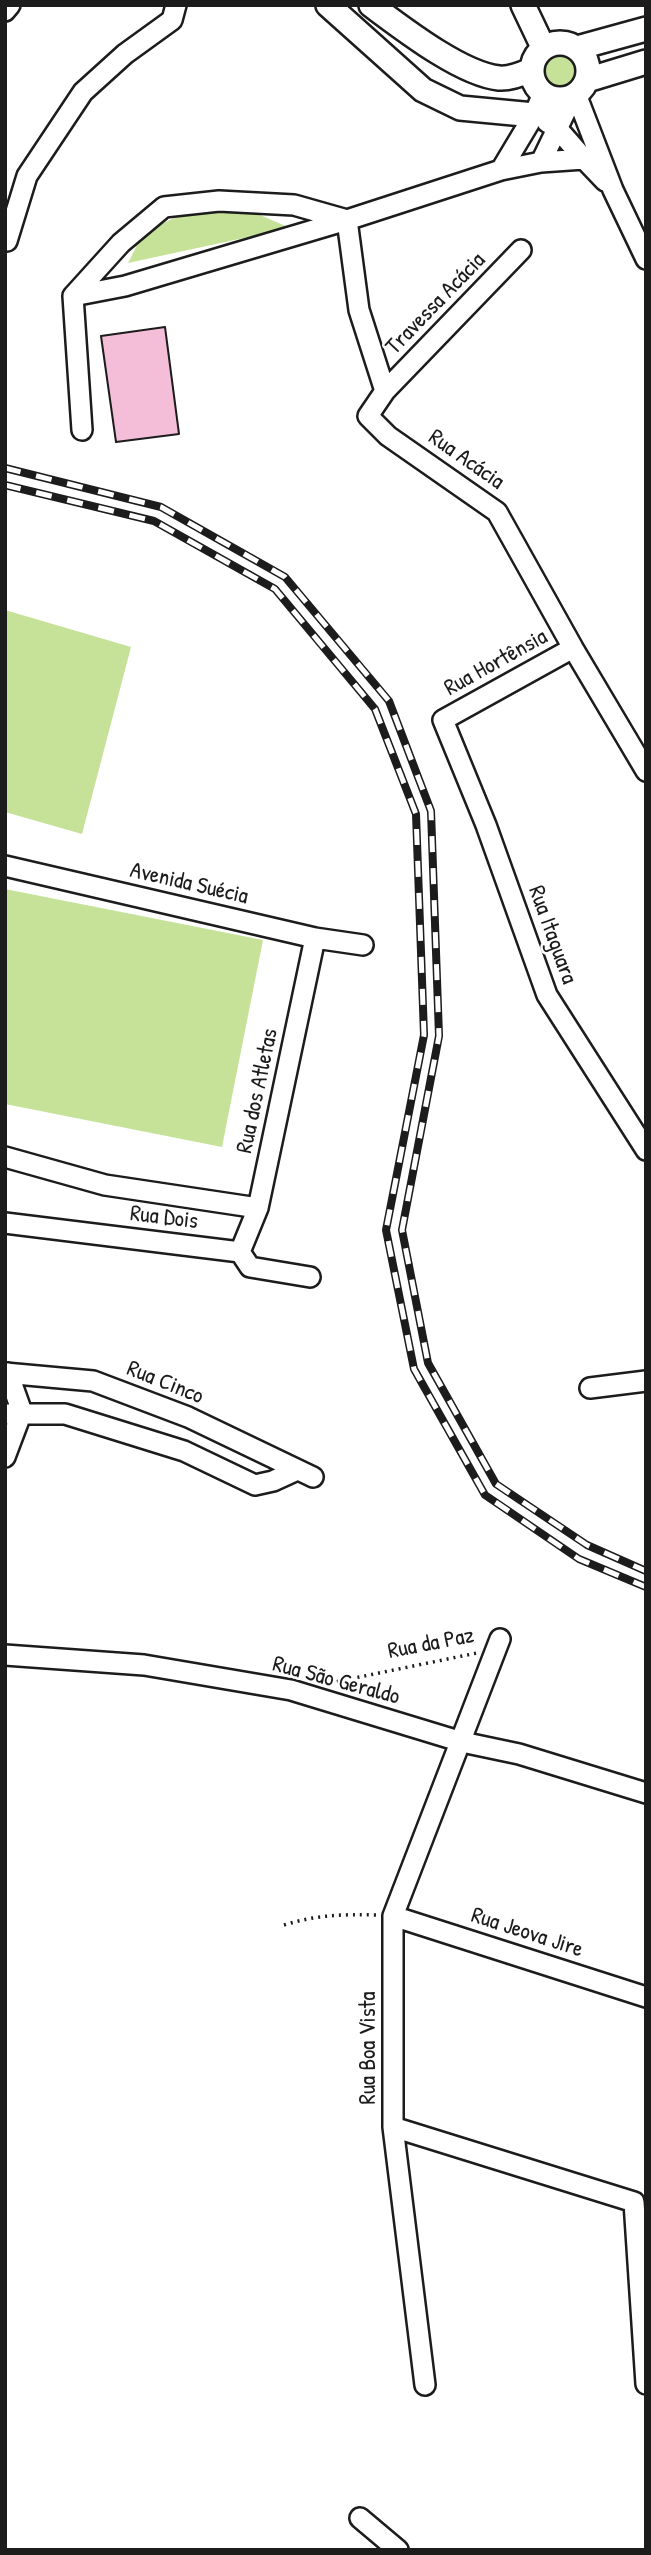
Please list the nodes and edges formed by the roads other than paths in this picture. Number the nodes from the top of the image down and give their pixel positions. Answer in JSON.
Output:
{"nodes":[{"id":1,"x":10,"y":5,"type":"edge"},
{"id":2,"x":176,"y":5,"type":"edge"},
{"id":3,"x":328,"y":5,"type":"edge"},
{"id":4,"x":371,"y":5,"type":"edge"},
{"id":5,"x":523,"y":5,"type":"edge"},
{"id":6,"x":5,"y":11,"type":"edge"},
{"id":7,"x":646,"y":29,"type":"edge"},
{"id":8,"x":543,"y":47,"type":"junction"},
{"id":9,"x":577,"y":48,"type":"junction"},
{"id":10,"x":646,"y":62,"type":"edge"},
{"id":11,"x":531,"y":70,"type":"junction"},
{"id":12,"x":576,"y":92,"type":"junction"},
{"id":13,"x":538,"y":104,"type":"junction"},
{"id":14,"x":557,"y":128,"type":"junction"},
{"id":15,"x":584,"y":159,"type":"junction"},
{"id":16,"x":541,"y":162,"type":"junction"},
{"id":17,"x":501,"y":170,"type":"junction"},
{"id":18,"x":613,"y":190,"type":"junction"},
{"id":19,"x":347,"y":220,"type":"junction"},
{"id":20,"x":7,"y":241,"type":"edge"},
{"id":21,"x":121,"y":243,"type":"junction"},
{"id":22,"x":521,"y":250,"type":"dead end"},
{"id":23,"x":646,"y":258,"type":"edge"},
{"id":24,"x":125,"y":286,"type":"junction"},
{"id":25,"x":73,"y":296,"type":"junction"},
{"id":26,"x":385,"y":391,"type":"junction"},
{"id":27,"x":82,"y":430,"type":"dead end"},
{"id":28,"x":573,"y":648,"type":"junction"},
{"id":29,"x":443,"y":720,"type":"joint"},
{"id":30,"x":646,"y":771,"type":"edge"},
{"id":31,"x":5,"y":866,"type":"edge"},
{"id":32,"x":315,"y":938,"type":"junction"},
{"id":33,"x":363,"y":946,"type":"dead end"},
{"id":34,"x":646,"y":1150,"type":"edge"},
{"id":35,"x":5,"y":1157,"type":"edge"},
{"id":36,"x":258,"y":1208,"type":"junction"},
{"id":37,"x":5,"y":1223,"type":"edge"},
{"id":38,"x":240,"y":1252,"type":"junction"},
{"id":39,"x":310,"y":1277,"type":"dead end"},
{"id":40,"x":7,"y":1373,"type":"edge"},
{"id":41,"x":646,"y":1381,"type":"edge"},
{"id":42,"x":590,"y":1388,"type":"dead end"},
{"id":43,"x":13,"y":1413,"type":"edge"},
{"id":44,"x":5,"y":1457,"type":"edge"},
{"id":45,"x":498,"y":1644,"type":"road end"},
{"id":46,"x":5,"y":1655,"type":"edge"},
{"id":47,"x":462,"y":1742,"type":"junction"},
{"id":48,"x":646,"y":1793,"type":"edge"},
{"id":49,"x":393,"y":1916,"type":"junction"},
{"id":50,"x":646,"y":1997,"type":"edge"},
{"id":51,"x":393,"y":2127,"type":"junction"},
{"id":52,"x":640,"y":2204,"type":"edge"},
{"id":53,"x":646,"y":2384,"type":"edge"},
{"id":54,"x":425,"y":2385,"type":"dead end"},
{"id":55,"x":360,"y":2518,"type":"dead end"},
{"id":56,"x":398,"y":2550,"type":"edge"}],
"edges":[{"from":1,"to":6,"type":"street"},
{"from":2,"to":20,"type":"street"},
{"from":3,"to":13,"type":"street"},
{"from":4,"to":11,"type":"street"},
{"from":5,"to":8,"type":"street"},
{"from":7,"to":9,"type":"street"},
{"from":8,"to":9,"type":"street"},
{"from":8,"to":11,"type":"street"},
{"from":9,"to":12,"type":"street"},
{"from":10,"to":12,"type":"street"},
{"from":11,"to":13,"type":"street"},
{"from":12,"to":13,"type":"street"},
{"from":12,"to":14,"type":"street"},
{"from":12,"to":18,"type":"street"},
{"from":13,"to":14,"type":"street"},
{"from":13,"to":17,"type":"street"},
{"from":14,"to":15,"type":"street"},
{"from":14,"to":16,"type":"street"},
{"from":15,"to":16,"type":"street"},
{"from":15,"to":18,"type":"street"},
{"from":16,"to":17,"type":"street"},
{"from":17,"to":19,"type":"street"},
{"from":18,"to":23,"type":"street"},
{"from":19,"to":21,"type":"street"},
{"from":19,"to":24,"type":"street"},
{"from":19,"to":26,"type":"street"},
{"from":21,"to":24,"type":"street"},
{"from":21,"to":25,"type":"street"},
{"from":22,"to":26,"type":"street","name":"Travessa Acácia"},
{"from":24,"to":25,"type":"street"},
{"from":25,"to":27,"type":"street"},
{"from":26,"to":28,"type":"street","name":"Rua Acácia"},
{"from":28,"to":29,"type":"street","name":"Rua Hortênsia"},
{"from":28,"to":30,"type":"street","name":"Rua Acácia"},
{"from":29,"to":34,"type":"street","name":"Rua Itaguara"},
{"from":31,"to":32,"type":"street","name":"Avenida Suécia"},
{"from":32,"to":33,"type":"street","name":"Avenida Suécia"},
{"from":32,"to":36,"type":"street","name":"Rua dos Atletas"},
{"from":35,"to":36,"type":"street"},
{"from":36,"to":38,"type":"street","name":"Rua dos Atletas"},
{"from":37,"to":38,"type":"street","name":"Rua Dois"},
{"from":38,"to":39,"type":"street","name":"Rua Dois"},
{"from":40,"to":43,"type":"street"},
{"from":40,"to":43,"type":"street","name":"Rua Cinco"},
{"from":41,"to":42,"type":"street"},
{"from":43,"to":44,"type":"street"},
{"from":45,"to":47,"type":"street","name":"Rua Boa Vista"},
{"from":46,"to":47,"type":"street","name":"Rua São Geraldo"},
{"from":47,"to":48,"type":"street","name":"Rua São Geraldo"},
{"from":47,"to":49,"type":"street","name":"Rua Boa Vista"},
{"from":49,"to":50,"type":"street","name":"Rua Jeova Jire"},
{"from":49,"to":51,"type":"street","name":"Rua Boa Vista"},
{"from":51,"to":52,"type":"street","name":"Rua Boa Vista"},
{"from":51,"to":54,"type":"street"},
{"from":52,"to":53,"type":"street","name":"Rua Boa Vista"},
{"from":55,"to":56,"type":"street"}]}
